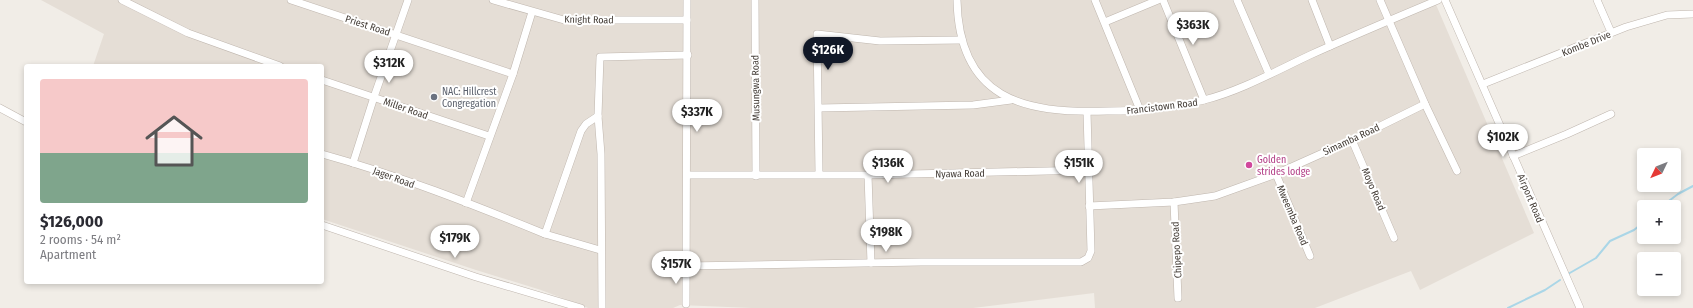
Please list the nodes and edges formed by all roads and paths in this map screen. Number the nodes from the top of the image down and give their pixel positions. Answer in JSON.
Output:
{"nodes":[{"id":1,"x":122,"y":0,"type":"edge"},
{"id":2,"x":291,"y":0,"type":"edge"},
{"id":3,"x":408,"y":0,"type":"edge"},
{"id":4,"x":493,"y":0,"type":"edge"},
{"id":5,"x":687,"y":0,"type":"edge"},
{"id":6,"x":755,"y":0,"type":"edge"},
{"id":7,"x":957,"y":0,"type":"edge"},
{"id":8,"x":1095,"y":0,"type":"edge"},
{"id":9,"x":1158,"y":0,"type":"edge"},
{"id":10,"x":1163,"y":0,"type":"edge"},
{"id":11,"x":1237,"y":0,"type":"edge"},
{"id":12,"x":1312,"y":0,"type":"edge"},
{"id":13,"x":1380,"y":0,"type":"edge"},
{"id":14,"x":1438,"y":0,"type":"edge"},
{"id":15,"x":1445,"y":0,"type":"edge"},
{"id":16,"x":1597,"y":0,"type":"edge"},
{"id":17,"x":532,"y":12,"type":"junction"},
{"id":18,"x":1693,"y":14,"type":"edge"},
{"id":19,"x":687,"y":20,"type":"junction"},
{"id":20,"x":1389,"y":20,"type":"junction"},
{"id":21,"x":1105,"y":22,"type":"junction"},
{"id":22,"x":1611,"y":32,"type":"junction"},
{"id":23,"x":396,"y":34,"type":"junction"},
{"id":24,"x":962,"y":40,"type":"junction"},
{"id":25,"x":1330,"y":46,"type":"junction"},
{"id":26,"x":688,"y":55,"type":"junction"},
{"id":27,"x":269,"y":64,"type":"edge"},
{"id":28,"x":513,"y":74,"type":"junction"},
{"id":29,"x":1269,"y":74,"type":"junction"},
{"id":30,"x":324,"y":81,"type":"edge"},
{"id":31,"x":1482,"y":84,"type":"junction"},
{"id":32,"x":374,"y":97,"type":"junction"},
{"id":33,"x":1011,"y":100,"type":"junction"},
{"id":34,"x":1204,"y":100,"type":"junction"},
{"id":35,"x":1425,"y":104,"type":"junction"},
{"id":36,"x":0,"y":108,"type":"edge"},
{"id":37,"x":819,"y":108,"type":"junction"},
{"id":38,"x":1140,"y":110,"type":"junction"},
{"id":39,"x":1087,"y":112,"type":"junction"},
{"id":40,"x":1611,"y":114,"type":"dead end"},
{"id":41,"x":598,"y":116,"type":"junction"},
{"id":42,"x":24,"y":121,"type":"edge"},
{"id":43,"x":489,"y":136,"type":"junction"},
{"id":44,"x":1352,"y":140,"type":"junction"},
{"id":45,"x":324,"y":155,"type":"edge"},
{"id":46,"x":1513,"y":156,"type":"junction"},
{"id":47,"x":353,"y":163,"type":"junction"},
{"id":48,"x":1089,"y":170,"type":"junction"},
{"id":49,"x":1458,"y":171,"type":"dead end"},
{"id":50,"x":819,"y":174,"type":"junction"},
{"id":51,"x":1276,"y":174,"type":"junction"},
{"id":52,"x":688,"y":175,"type":"junction"},
{"id":53,"x":868,"y":175,"type":"junction"},
{"id":54,"x":756,"y":176,"type":"junction"},
{"id":55,"x":1174,"y":202,"type":"junction"},
{"id":56,"x":466,"y":203,"type":"junction"},
{"id":57,"x":1089,"y":206,"type":"junction"},
{"id":58,"x":324,"y":226,"type":"edge"},
{"id":59,"x":545,"y":234,"type":"junction"},
{"id":60,"x":1394,"y":238,"type":"dead end"},
{"id":61,"x":600,"y":250,"type":"junction"},
{"id":62,"x":1310,"y":256,"type":"dead end"},
{"id":63,"x":871,"y":263,"type":"junction"},
{"id":64,"x":686,"y":266,"type":"junction"},
{"id":65,"x":1178,"y":298,"type":"dead end"},
{"id":66,"x":686,"y":304,"type":"dead end"},
{"id":67,"x":581,"y":308,"type":"edge"},
{"id":68,"x":602,"y":308,"type":"edge"},
{"id":69,"x":1580,"y":308,"type":"edge"}],
"edges":[{"from":1,"to":27,"type":"street"},
{"from":2,"to":23,"type":"street","name":"Priest Road"},
{"from":3,"to":23,"type":"street"},
{"from":4,"to":17,"type":"street","name":"Knight Road"},
{"from":5,"to":19,"type":"street"},
{"from":6,"to":54,"type":"street","name":"Musungwa Road"},
{"from":7,"to":24,"type":"street","name":"Francistown Road"},
{"from":8,"to":21,"type":"street"},
{"from":9,"to":21,"type":"street"},
{"from":10,"to":34,"type":"street"},
{"from":11,"to":29,"type":"street"},
{"from":12,"to":25,"type":"street"},
{"from":13,"to":20,"type":"street"},
{"from":14,"to":20,"type":"street","name":"Francistown Road"},
{"from":15,"to":31,"type":"street","name":"Airport Road"},
{"from":16,"to":22,"type":"street"},
{"from":17,"to":19,"type":"street","name":"Knight Road"},
{"from":17,"to":28,"type":"street"},
{"from":18,"to":22,"type":"street","name":"Kombe Drive"},
{"from":19,"to":26,"type":"street"},
{"from":20,"to":25,"type":"street","name":"Francistown Road"},
{"from":20,"to":35,"type":"street"},
{"from":21,"to":38,"type":"street"},
{"from":22,"to":31,"type":"street","name":"Kombe Drive"},
{"from":23,"to":28,"type":"street","name":"Priest Road"},
{"from":23,"to":32,"type":"street"},
{"from":24,"to":33,"type":"street","name":"Francistown Road"},
{"from":24,"to":37,"type":"street"},
{"from":25,"to":29,"type":"street","name":"Francistown Road"},
{"from":26,"to":41,"type":"street"},
{"from":26,"to":52,"type":"street"},
{"from":28,"to":43,"type":"street"},
{"from":29,"to":34,"type":"street","name":"Francistown Road"},
{"from":30,"to":32,"type":"street","name":"Miller Road"},
{"from":31,"to":46,"type":"street","name":"Airport Road"},
{"from":32,"to":43,"type":"street","name":"Miller Road"},
{"from":32,"to":47,"type":"street"},
{"from":33,"to":37,"type":"street"},
{"from":33,"to":39,"type":"street","name":"Francistown Road"},
{"from":34,"to":38,"type":"street","name":"Francistown Road"},
{"from":35,"to":44,"type":"street","name":"Simamba Road"},
{"from":35,"to":49,"type":"street"},
{"from":36,"to":42,"type":"street"},
{"from":37,"to":50,"type":"street"},
{"from":38,"to":39,"type":"street","name":"Francistown Road"},
{"from":39,"to":48,"type":"street"},
{"from":40,"to":46,"type":"street"},
{"from":41,"to":59,"type":"street"},
{"from":41,"to":61,"type":"street"},
{"from":43,"to":56,"type":"street"},
{"from":44,"to":51,"type":"street","name":"Simamba Road"},
{"from":44,"to":60,"type":"street","name":"Moyo Road"},
{"from":45,"to":47,"type":"street","name":"Jager Road"},
{"from":46,"to":69,"type":"street","name":"Airport Road"},
{"from":47,"to":56,"type":"street","name":"Jager Road"},
{"from":48,"to":53,"type":"street","name":"Nyawa Road"},
{"from":48,"to":57,"type":"street"},
{"from":50,"to":53,"type":"street","name":"Nyawa Road"},
{"from":50,"to":54,"type":"street","name":"Nyawa Road"},
{"from":51,"to":55,"type":"street","name":"Simamba Road"},
{"from":51,"to":62,"type":"street","name":"Mweemba Road"},
{"from":52,"to":54,"type":"street","name":"Nyawa Road"},
{"from":52,"to":64,"type":"street"},
{"from":53,"to":63,"type":"street"},
{"from":55,"to":57,"type":"street","name":"Simamba Road"},
{"from":55,"to":65,"type":"street","name":"Chipepo Road"},
{"from":56,"to":59,"type":"street","name":"Jager Road"},
{"from":57,"to":63,"type":"street"},
{"from":58,"to":67,"type":"street"},
{"from":59,"to":61,"type":"street","name":"Jager Road"},
{"from":61,"to":68,"type":"street"},
{"from":63,"to":64,"type":"street"},
{"from":64,"to":66,"type":"street"}]}
